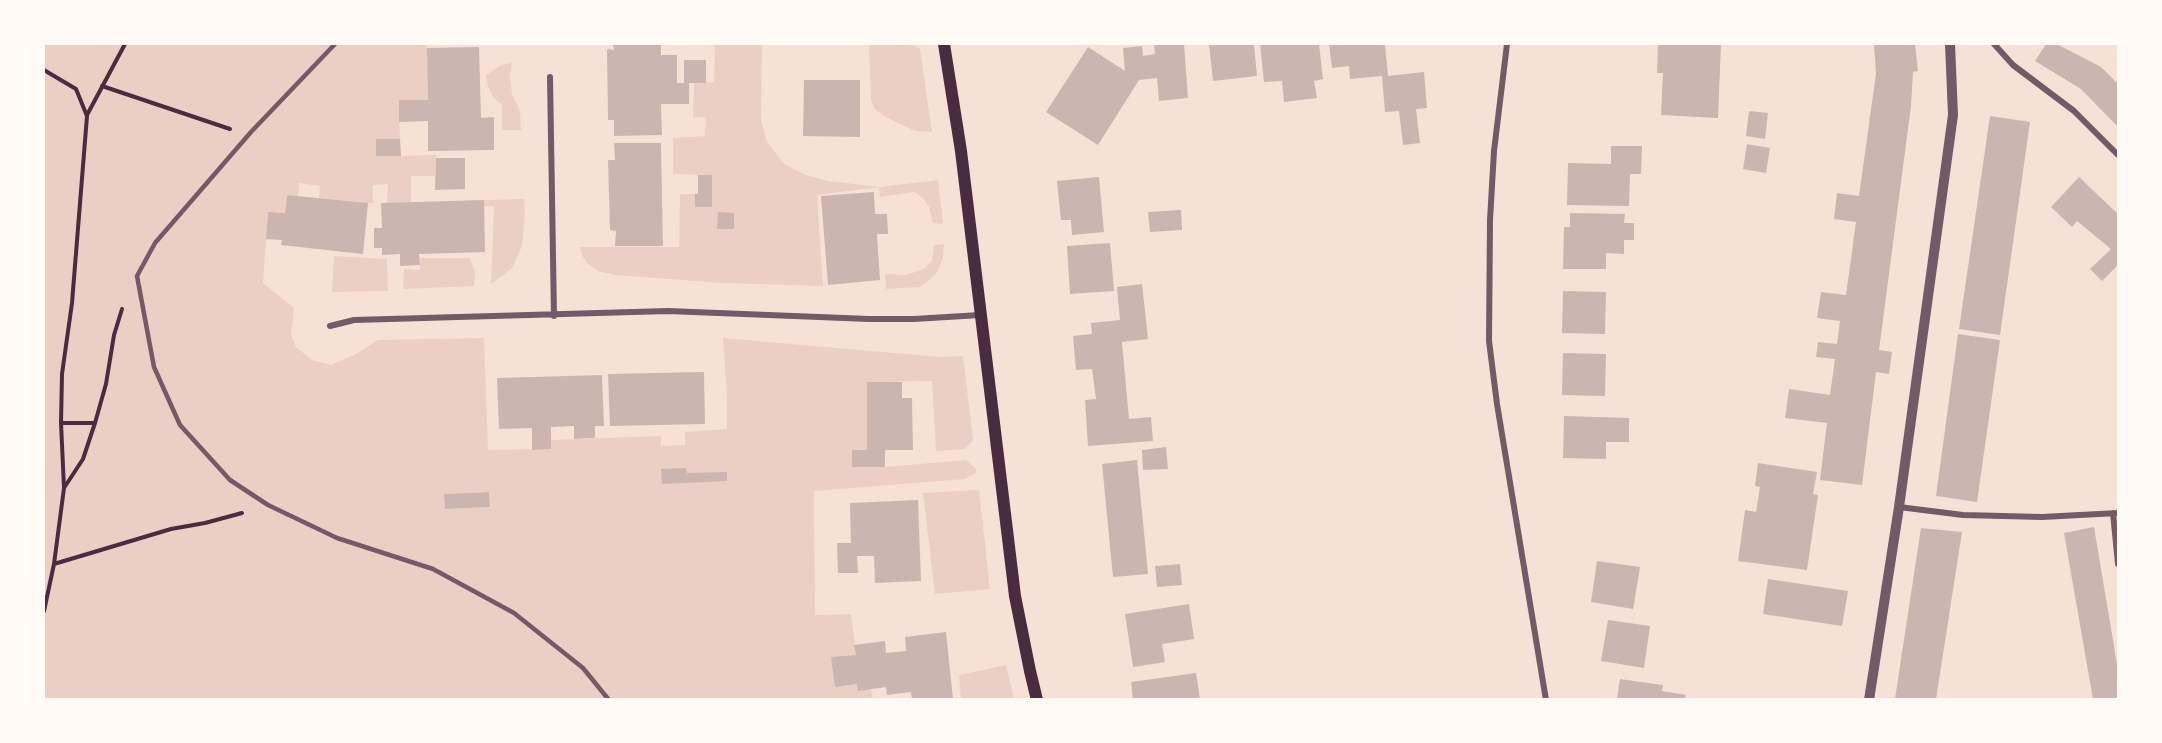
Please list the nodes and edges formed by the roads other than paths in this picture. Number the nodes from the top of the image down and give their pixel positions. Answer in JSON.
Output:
{"nodes":[{"id":1,"x":335,"y":44,"type":"edge"},
{"id":2,"x":944,"y":44,"type":"edge"},
{"id":3,"x":1507,"y":44,"type":"edge"},
{"id":4,"x":1950,"y":44,"type":"edge"},
{"id":5,"x":1994,"y":44,"type":"edge"},
{"id":6,"x":550,"y":77,"type":"dead end"},
{"id":7,"x":2118,"y":155,"type":"edge"},
{"id":8,"x":981,"y":315,"type":"junction"},
{"id":9,"x":554,"y":316,"type":"junction"},
{"id":10,"x":330,"y":326,"type":"dead end"},
{"id":11,"x":1899,"y":507,"type":"junction"},
{"id":12,"x":2116,"y":513,"type":"edge"},
{"id":13,"x":2118,"y":564,"type":"edge"},
{"id":14,"x":609,"y":699,"type":"edge"},
{"id":15,"x":1037,"y":699,"type":"edge"},
{"id":16,"x":1546,"y":699,"type":"edge"},
{"id":17,"x":1869,"y":699,"type":"edge"}],
"edges":[{"from":1,"to":14,"type":"lane"},
{"from":2,"to":8,"type":"main road"},
{"from":3,"to":16,"type":"street"},
{"from":4,"to":11,"type":"street"},
{"from":5,"to":7,"type":"street"},
{"from":6,"to":9,"type":"street"},
{"from":8,"to":9,"type":"street"},
{"from":8,"to":15,"type":"main road"},
{"from":9,"to":10,"type":"street"},
{"from":11,"to":12,"type":"street"},
{"from":11,"to":17,"type":"street"},
{"from":12,"to":13,"type":"street"}]}
